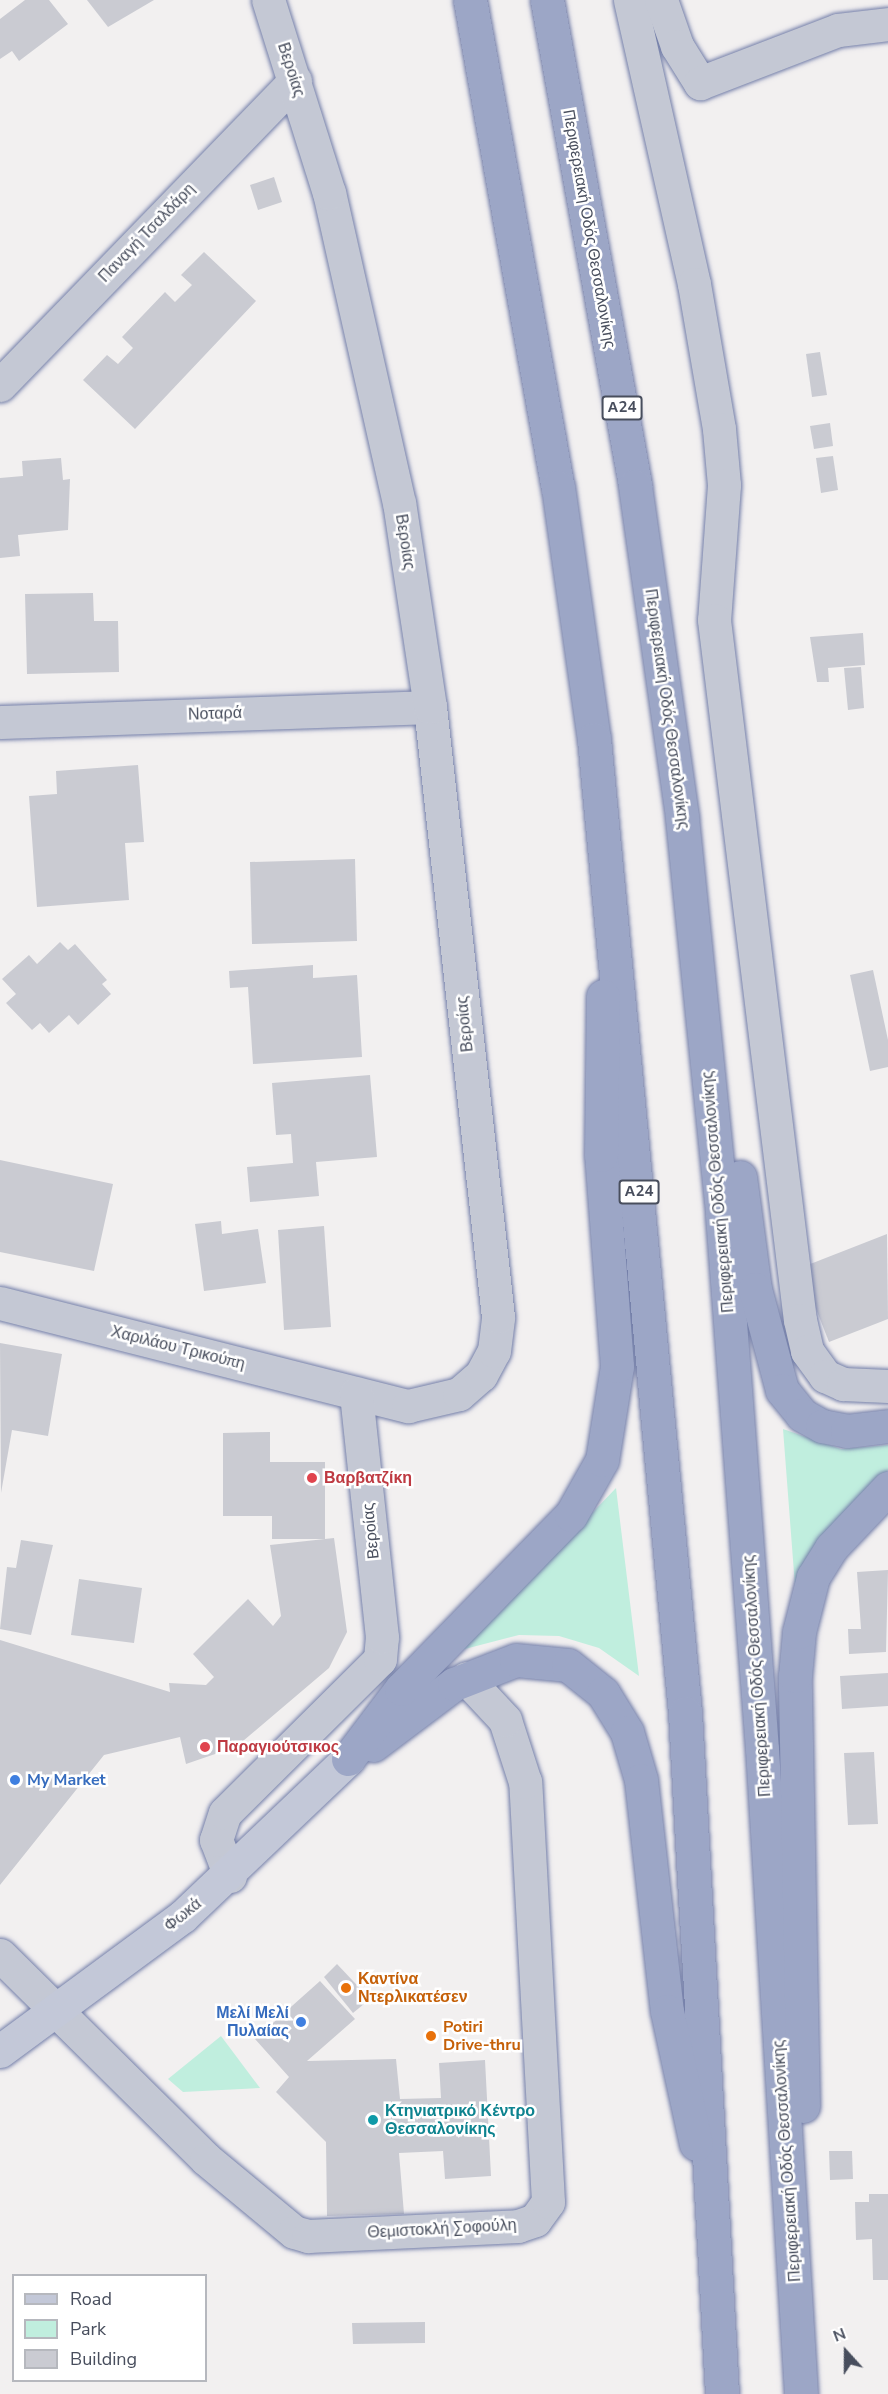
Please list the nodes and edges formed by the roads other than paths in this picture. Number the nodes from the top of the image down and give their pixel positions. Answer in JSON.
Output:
{"nodes":[{"id":1,"x":268,"y":0,"type":"edge"},
{"id":2,"x":470,"y":0,"type":"edge"},
{"id":3,"x":547,"y":0,"type":"edge"},
{"id":4,"x":630,"y":0,"type":"edge"},
{"id":5,"x":660,"y":0,"type":"edge"},
{"id":6,"x":888,"y":24,"type":"edge"},
{"id":7,"x":295,"y":81,"type":"junction"},
{"id":8,"x":0,"y":385,"type":"edge"},
{"id":9,"x":430,"y":707,"type":"junction"},
{"id":10,"x":0,"y":722,"type":"edge"},
{"id":11,"x":682,"y":818,"type":"junction"},
{"id":12,"x":608,"y":886,"type":"junction"},
{"id":13,"x":0,"y":1303,"type":"edge"},
{"id":14,"x":888,"y":1386,"type":"edge"},
{"id":15,"x":356,"y":1393,"type":"junction"},
{"id":16,"x":888,"y":1426,"type":"edge"},
{"id":17,"x":888,"y":1488,"type":"edge"},
{"id":18,"x":466,"y":1678,"type":"junction"},
{"id":19,"x":348,"y":1759,"type":"junction"},
{"id":20,"x":230,"y":1876,"type":"junction"},
{"id":21,"x":0,"y":1955,"type":"edge"},
{"id":22,"x":56,"y":2012,"type":"junction"},
{"id":23,"x":0,"y":2051,"type":"edge"},
{"id":24,"x":713,"y":2204,"type":"junction"},
{"id":25,"x":795,"y":2278,"type":"junction"},
{"id":26,"x":722,"y":2394,"type":"edge"},
{"id":27,"x":801,"y":2394,"type":"edge"}],
"edges":[{"from":1,"to":7,"type":"street","name":"Βεροίας"},
{"from":2,"to":12,"type":"highway","number":"Α24"},
{"from":3,"to":11,"type":"highway","name":"Περιφερειακή Οδός Θεσσαλονίκης","number":"Α24"},
{"from":4,"to":14,"type":"street"},
{"from":5,"to":6,"type":"street"},
{"from":7,"to":8,"type":"street","name":"Παναγή Τσαλδάρη"},
{"from":7,"to":9,"type":"street","name":"Βεροίας"},
{"from":9,"to":10,"type":"street","name":"Νοταρά"},
{"from":9,"to":15,"type":"street","name":"Βεροίας"},
{"from":11,"to":16,"type":"highway"},
{"from":11,"to":25,"type":"highway","name":"Περιφερειακή Οδός Θεσσαλονίκης","number":"Α24"},
{"from":12,"to":19,"type":"highway"},
{"from":12,"to":24,"type":"highway","number":"Α24"},
{"from":13,"to":15,"type":"street","name":"Χαριλάου Τρικούπη"},
{"from":15,"to":20,"type":"street","name":"Βεροίας"},
{"from":17,"to":25,"type":"highway"},
{"from":18,"to":19,"type":"highway"},
{"from":18,"to":22,"type":"street","name":"Θεμιστοκλή Σοφούλη"},
{"from":18,"to":24,"type":"highway"},
{"from":19,"to":20,"type":"main road","name":"Φωκά"},
{"from":20,"to":22,"type":"main road","name":"Φωκά"},
{"from":21,"to":22,"type":"street","name":"Θεμιστοκλή Σοφούλη"},
{"from":22,"to":23,"type":"main road","name":"Φωκά"},
{"from":24,"to":26,"type":"highway","number":"Α24"},
{"from":25,"to":27,"type":"highway","name":"Περιφερειακή Οδός Θεσσαλονίκης","number":"Α24"}]}
